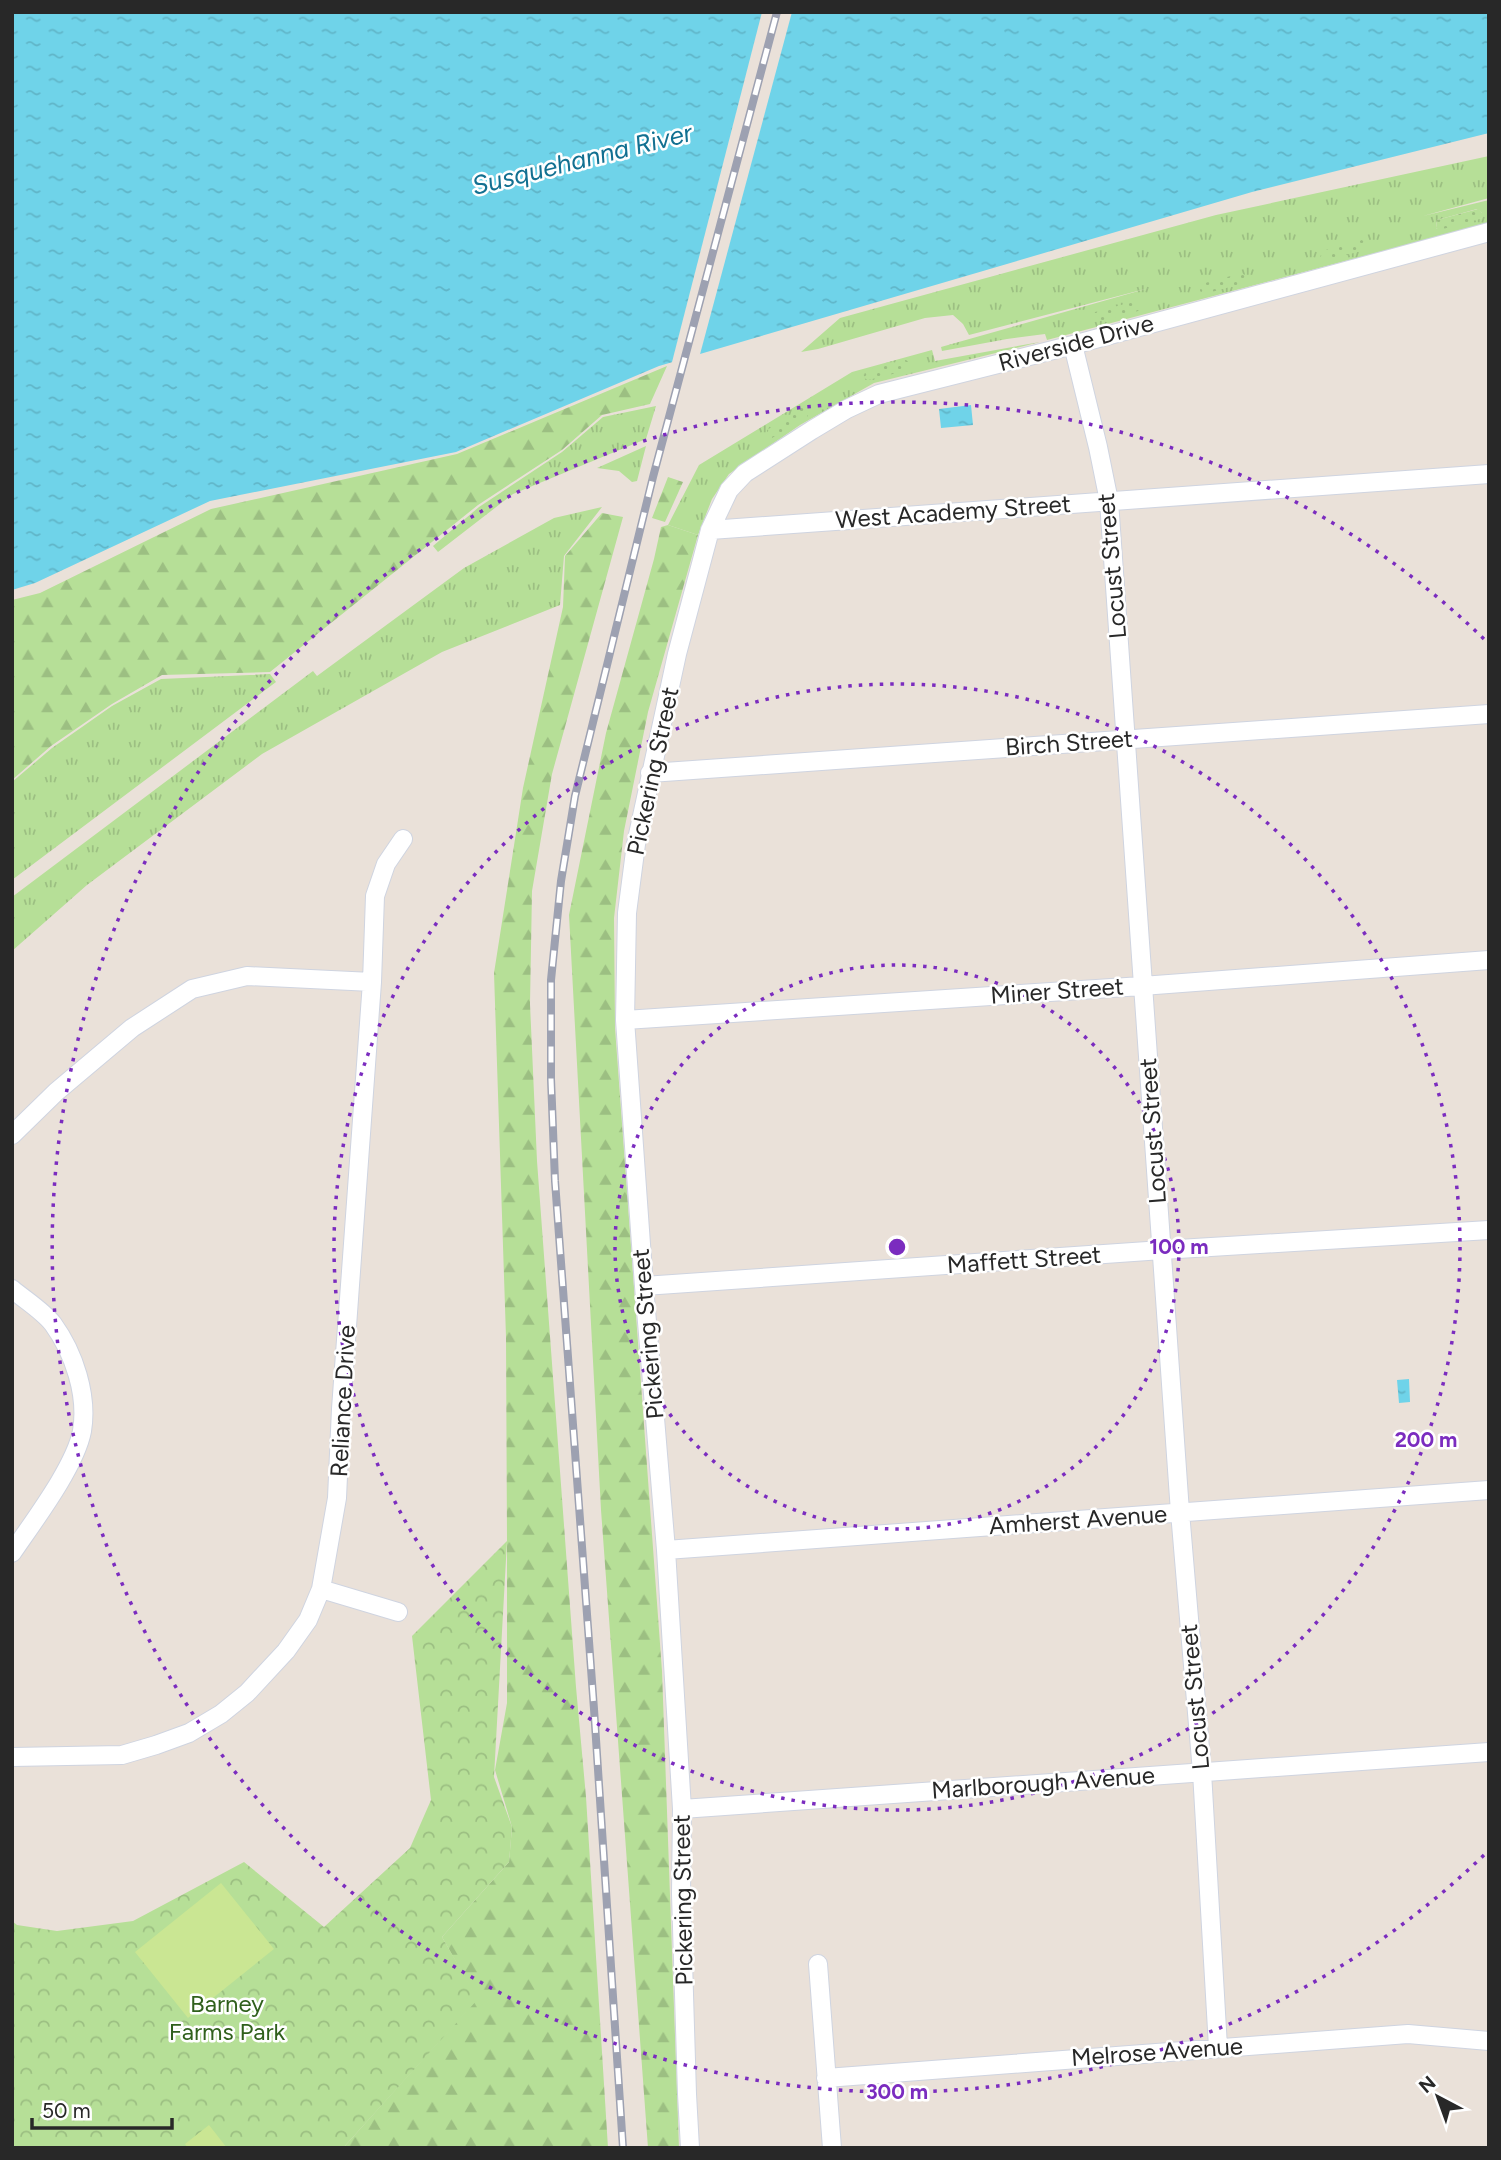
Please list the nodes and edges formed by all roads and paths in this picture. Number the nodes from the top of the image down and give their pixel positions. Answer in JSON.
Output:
{"nodes":[{"id":1,"x":1489,"y":232,"type":"edge"},
{"id":2,"x":1073,"y":345,"type":"junction"},
{"id":3,"x":1489,"y":474,"type":"edge"},
{"id":4,"x":1109,"y":501,"type":"junction"},
{"id":5,"x":710,"y":530,"type":"junction"},
{"id":6,"x":1489,"y":714,"type":"edge"},
{"id":7,"x":1125,"y":739,"type":"junction"},
{"id":8,"x":650,"y":774,"type":"junction"},
{"id":9,"x":403,"y":839,"type":"dead end"},
{"id":10,"x":1489,"y":960,"type":"edge"},
{"id":11,"x":372,"y":982,"type":"junction"},
{"id":12,"x":1142,"y":986,"type":"junction"},
{"id":13,"x":625,"y":1020,"type":"junction"},
{"id":14,"x":12,"y":1135,"type":"edge"},
{"id":15,"x":1489,"y":1230,"type":"edge"},
{"id":16,"x":1162,"y":1250,"type":"junction"},
{"id":17,"x":644,"y":1286,"type":"junction"},
{"id":18,"x":12,"y":1289,"type":"edge"},
{"id":19,"x":1489,"y":1490,"type":"edge"},
{"id":20,"x":1180,"y":1512,"type":"junction"},
{"id":21,"x":666,"y":1550,"type":"junction"},
{"id":22,"x":12,"y":1553,"type":"edge"},
{"id":23,"x":321,"y":1589,"type":"junction"},
{"id":24,"x":398,"y":1612,"type":"dead end"},
{"id":25,"x":1489,"y":1752,"type":"edge"},
{"id":26,"x":12,"y":1757,"type":"edge"},
{"id":27,"x":1202,"y":1772,"type":"junction"},
{"id":28,"x":682,"y":1809,"type":"junction"},
{"id":29,"x":818,"y":1964,"type":"dead end"},
{"id":30,"x":1489,"y":2041,"type":"edge"},
{"id":31,"x":1218,"y":2047,"type":"junction"},
{"id":32,"x":826,"y":2078,"type":"junction"},
{"id":33,"x":690,"y":2148,"type":"edge"},
{"id":34,"x":832,"y":2148,"type":"edge"}],
"edges":[{"from":1,"to":2,"type":"street","name":"Riverside Drive"},
{"from":2,"to":4,"type":"street","name":"Locust Street"},
{"from":2,"to":5,"type":"street","name":"Riverside Drive"},
{"from":3,"to":4,"type":"street","name":"West Academy Street"},
{"from":4,"to":5,"type":"street","name":"West Academy Street"},
{"from":4,"to":7,"type":"street","name":"Locust Street"},
{"from":5,"to":8,"type":"street","name":"Pickering Street"},
{"from":6,"to":7,"type":"street","name":"Birch Street"},
{"from":7,"to":8,"type":"street","name":"Birch Street"},
{"from":7,"to":12,"type":"street","name":"Locust Street"},
{"from":8,"to":13,"type":"street","name":"Pickering Street"},
{"from":9,"to":11,"type":"street","name":"Reliance Drive"},
{"from":10,"to":12,"type":"street","name":"Miner Street"},
{"from":11,"to":14,"type":"street"},
{"from":11,"to":23,"type":"street","name":"Reliance Drive"},
{"from":12,"to":13,"type":"street","name":"Miner Street"},
{"from":12,"to":16,"type":"street","name":"Locust Street"},
{"from":13,"to":17,"type":"street","name":"Pickering Street"},
{"from":15,"to":16,"type":"street","name":"Maffett Street"},
{"from":16,"to":17,"type":"street","name":"Maffett Street"},
{"from":16,"to":20,"type":"street","name":"Locust Street"},
{"from":17,"to":21,"type":"street","name":"Pickering Street"},
{"from":18,"to":22,"type":"street"},
{"from":19,"to":20,"type":"street","name":"Amherst Avenue"},
{"from":20,"to":21,"type":"street","name":"Amherst Avenue"},
{"from":20,"to":27,"type":"street","name":"Locust Street"},
{"from":21,"to":28,"type":"street","name":"Pickering Street"},
{"from":23,"to":24,"type":"street"},
{"from":23,"to":26,"type":"street","name":"Reliance Drive"},
{"from":25,"to":27,"type":"street","name":"Marlborough Avenue"},
{"from":27,"to":28,"type":"street","name":"Marlborough Avenue"},
{"from":27,"to":31,"type":"street","name":"Locust Street"},
{"from":28,"to":33,"type":"street","name":"Pickering Street"},
{"from":29,"to":32,"type":"street"},
{"from":30,"to":31,"type":"street","name":"Melrose Avenue"},
{"from":31,"to":32,"type":"street","name":"Melrose Avenue"},
{"from":32,"to":34,"type":"street"}]}
